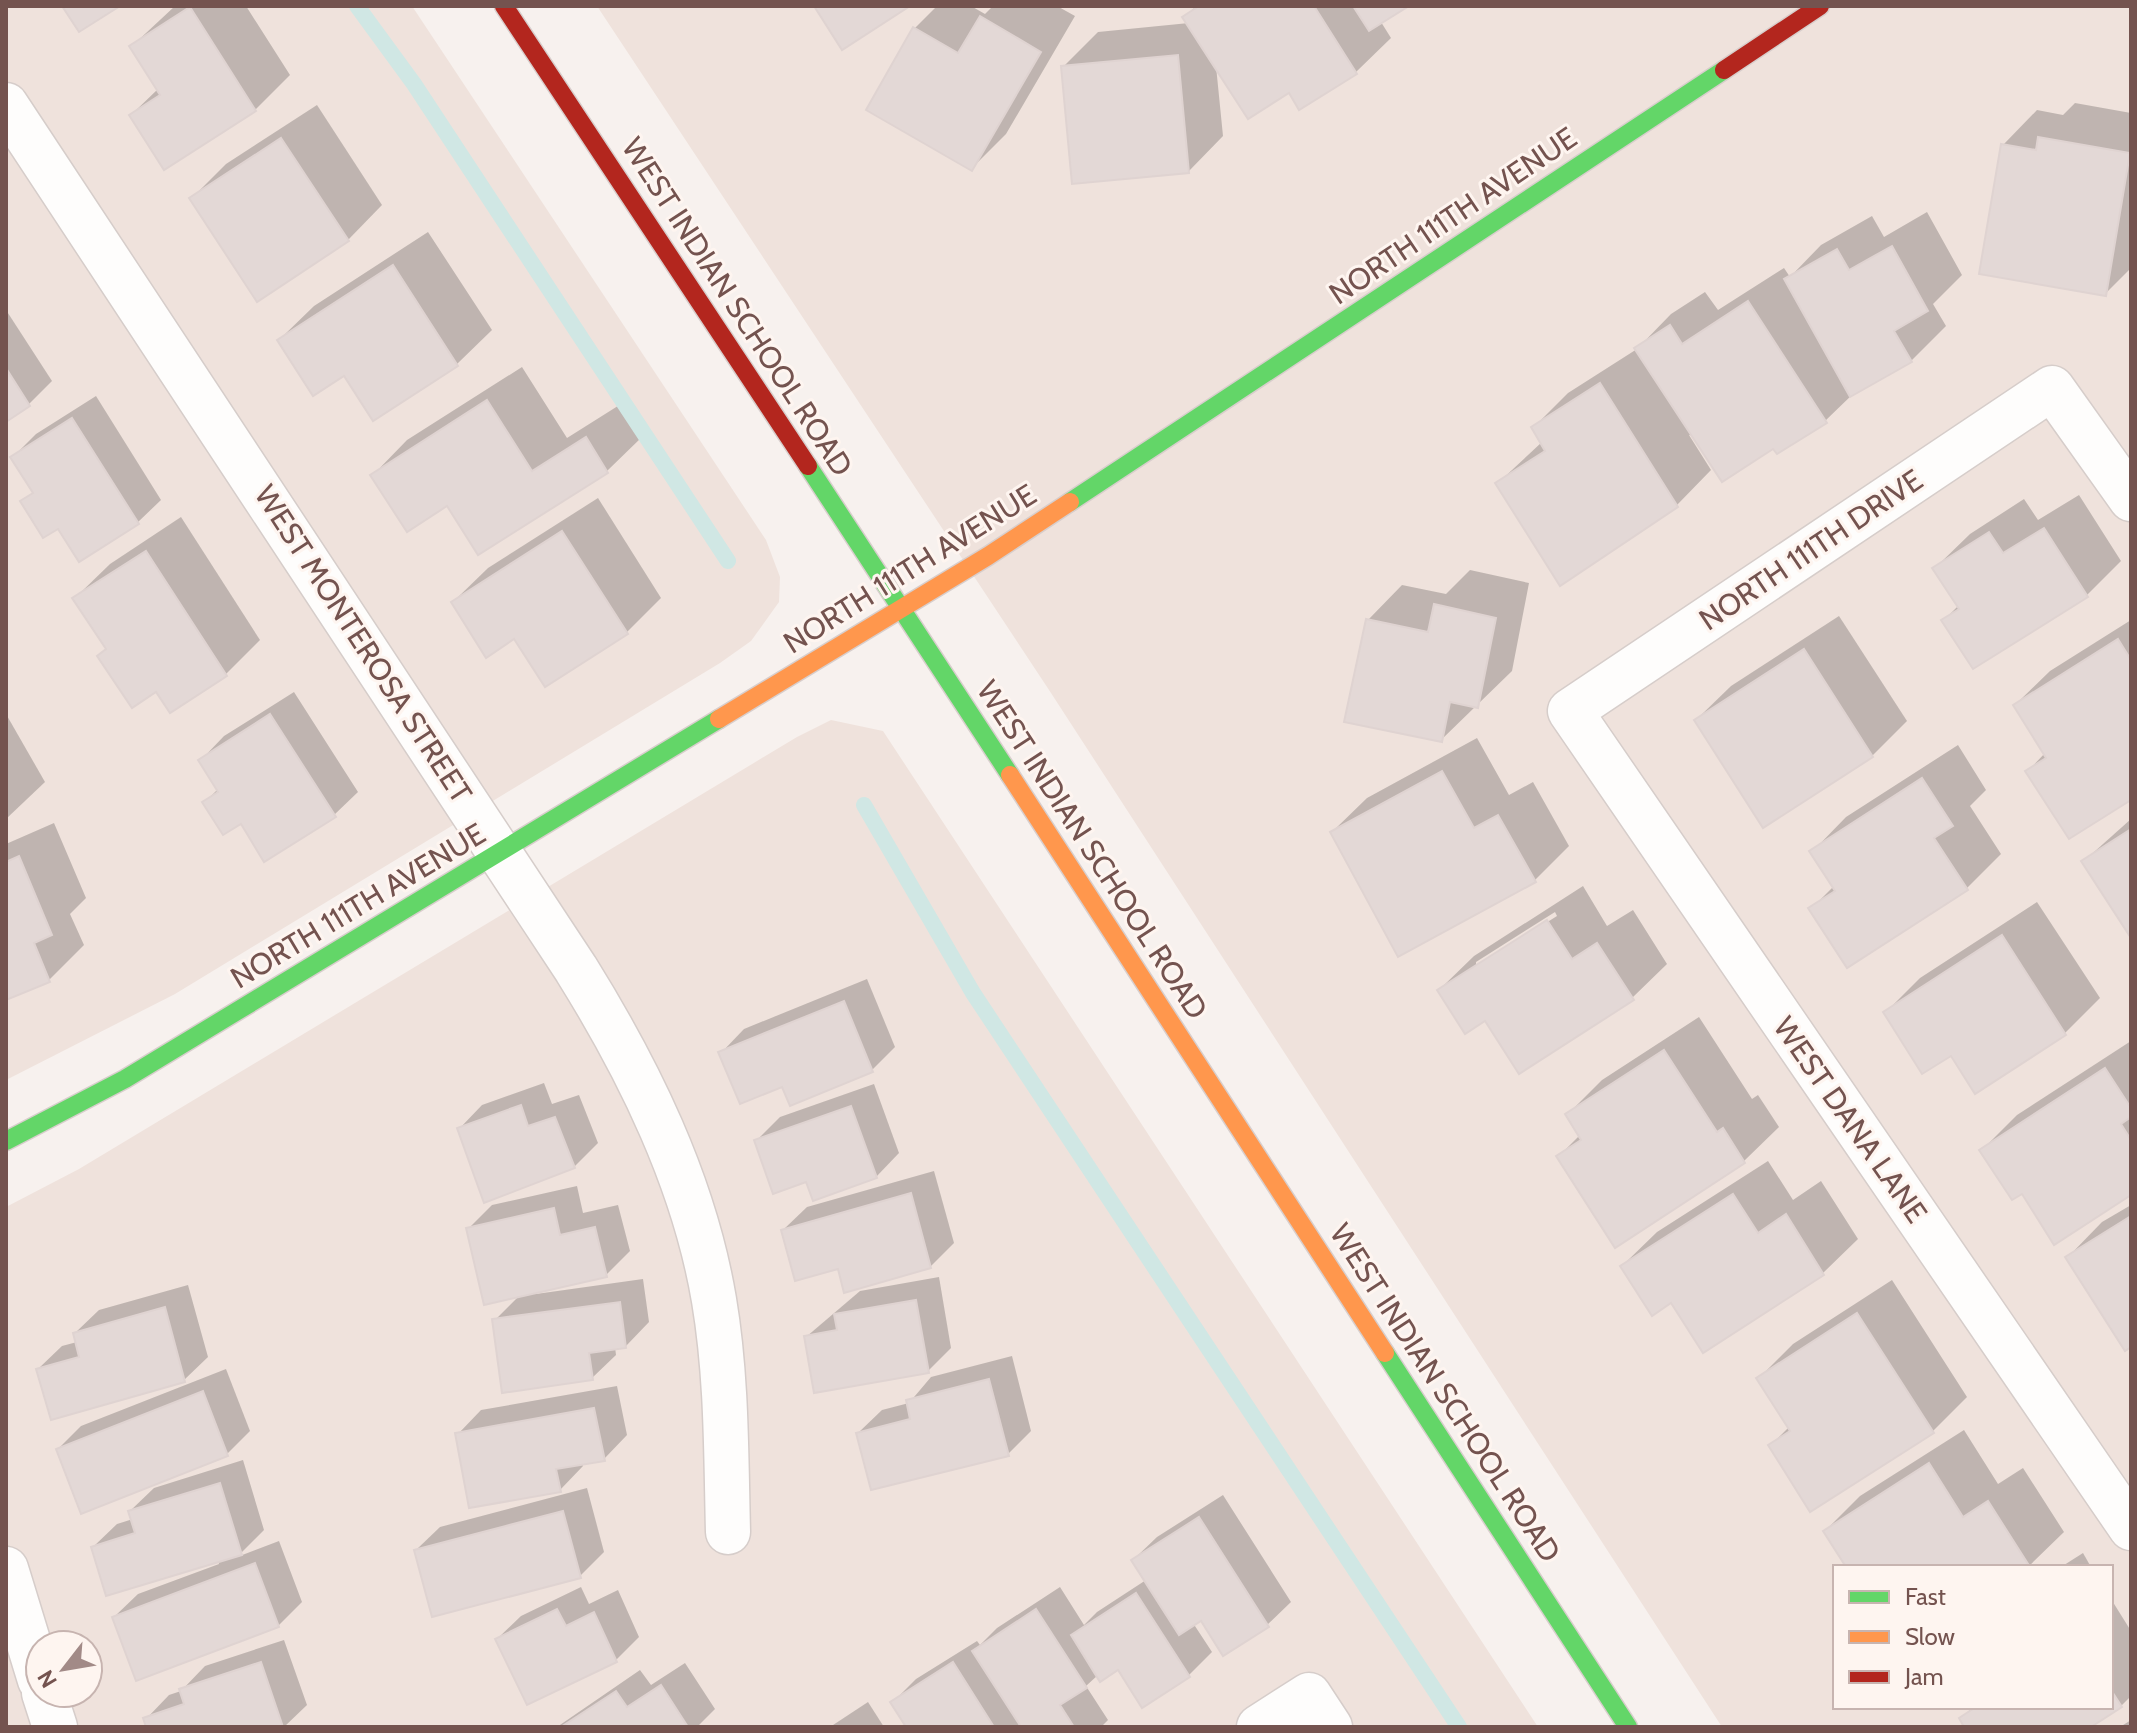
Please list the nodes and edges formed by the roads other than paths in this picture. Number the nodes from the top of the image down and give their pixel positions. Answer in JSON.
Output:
{"nodes":[{"id":1,"x":504,"y":6,"type":"edge"},
{"id":2,"x":1820,"y":6,"type":"edge"},
{"id":3,"x":6,"y":105,"type":"edge"},
{"id":4,"x":2131,"y":499,"type":"edge"},
{"id":5,"x":902,"y":609,"type":"junction"},
{"id":6,"x":1570,"y":711,"type":"joint"},
{"id":7,"x":501,"y":853,"type":"junction"},
{"id":8,"x":6,"y":1141,"type":"edge"},
{"id":9,"x":2131,"y":1528,"type":"edge"},
{"id":10,"x":728,"y":1532,"type":"dead end"},
{"id":11,"x":6,"y":1569,"type":"edge"},
{"id":12,"x":24,"y":1629,"type":"edge"},
{"id":13,"x":1319,"y":1711,"type":"edge"},
{"id":14,"x":1259,"y":1727,"type":"edge"},
{"id":15,"x":1628,"y":1727,"type":"edge"}],
"edges":[{"from":1,"to":5,"type":"street","name":"WEST INDIAN SCHOOL ROAD"},
{"from":2,"to":5,"type":"street","name":"NORTH 111TH AVENUE"},
{"from":3,"to":7,"type":"street","name":"WEST MONTEROSA STREET"},
{"from":4,"to":6,"type":"street","name":"NORTH 111TH DRIVE"},
{"from":5,"to":7,"type":"street","name":"NORTH 111TH AVENUE"},
{"from":5,"to":15,"type":"street","name":"WEST INDIAN SCHOOL ROAD"},
{"from":6,"to":9,"type":"street","name":"WEST DANA LANE"},
{"from":7,"to":8,"type":"street","name":"NORTH 111TH AVENUE"},
{"from":7,"to":10,"type":"street","name":"WEST MONTEROSA STREET"},
{"from":11,"to":12,"type":"street"},
{"from":13,"to":14,"type":"street"}]}
